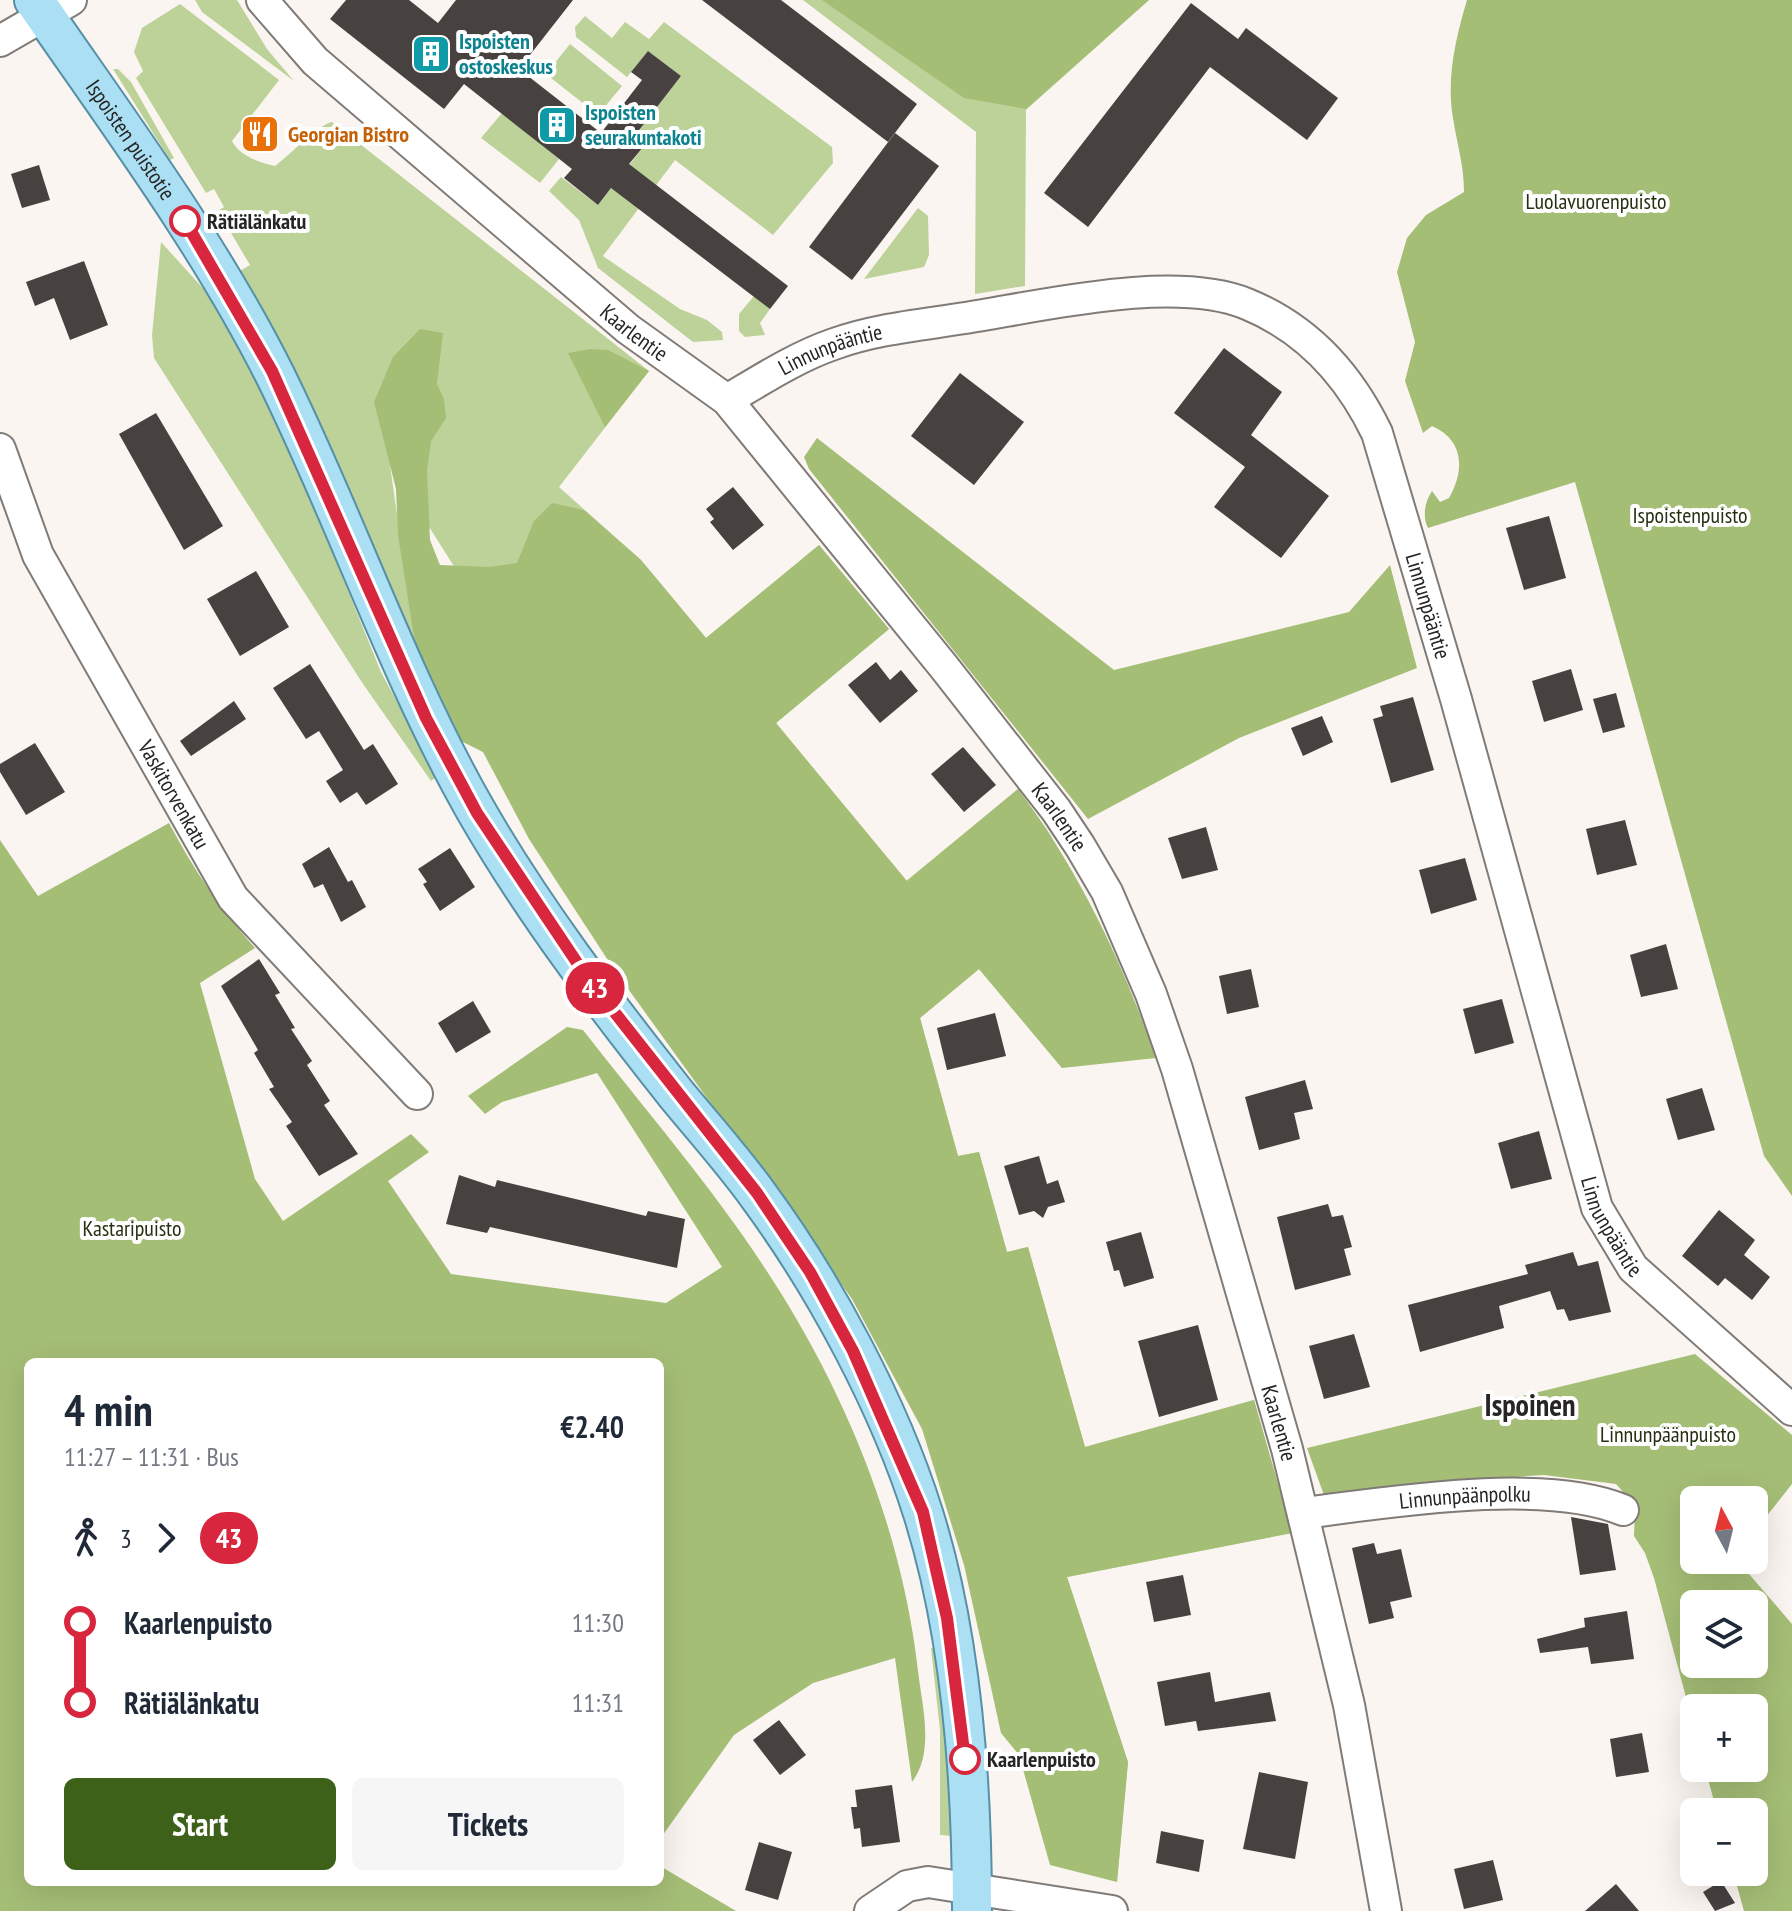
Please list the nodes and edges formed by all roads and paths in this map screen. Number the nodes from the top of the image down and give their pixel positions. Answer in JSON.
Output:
{"nodes":[{"id":1,"x":262,"y":0,"type":"edge"},
{"id":2,"x":50,"y":5,"type":"edge"},
{"id":3,"x":0,"y":41,"type":"edge"},
{"id":4,"x":727,"y":400,"type":"junction"},
{"id":5,"x":0,"y":449,"type":"edge"},
{"id":6,"x":417,"y":1094,"type":"dead end"},
{"id":7,"x":1792,"y":1410,"type":"edge"},
{"id":8,"x":1623,"y":1510,"type":"dead end"},
{"id":9,"x":1304,"y":1513,"type":"junction"},
{"id":10,"x":972,"y":1899,"type":"edge"},
{"id":11,"x":870,"y":1911,"type":"edge"},
{"id":12,"x":1112,"y":1911,"type":"edge"},
{"id":13,"x":1386,"y":1911,"type":"edge"}],
"edges":[{"from":1,"to":4,"type":"street","name":"Kaarlentie"},
{"from":2,"to":3,"type":"street"},
{"from":2,"to":10,"type":"main road","name":"Ispoisten puistotie"},
{"from":4,"to":7,"type":"street","name":"Linnunpääntie"},
{"from":4,"to":9,"type":"street","name":"Kaarlentie"},
{"from":5,"to":6,"type":"street","name":"Vaskitorvenkatu"},
{"from":8,"to":9,"type":"street","name":"Linnunpäänpolku"},
{"from":9,"to":13,"type":"street","name":"Kaarlentie"},
{"from":10,"to":11,"type":"street"},
{"from":10,"to":12,"type":"street"}]}
